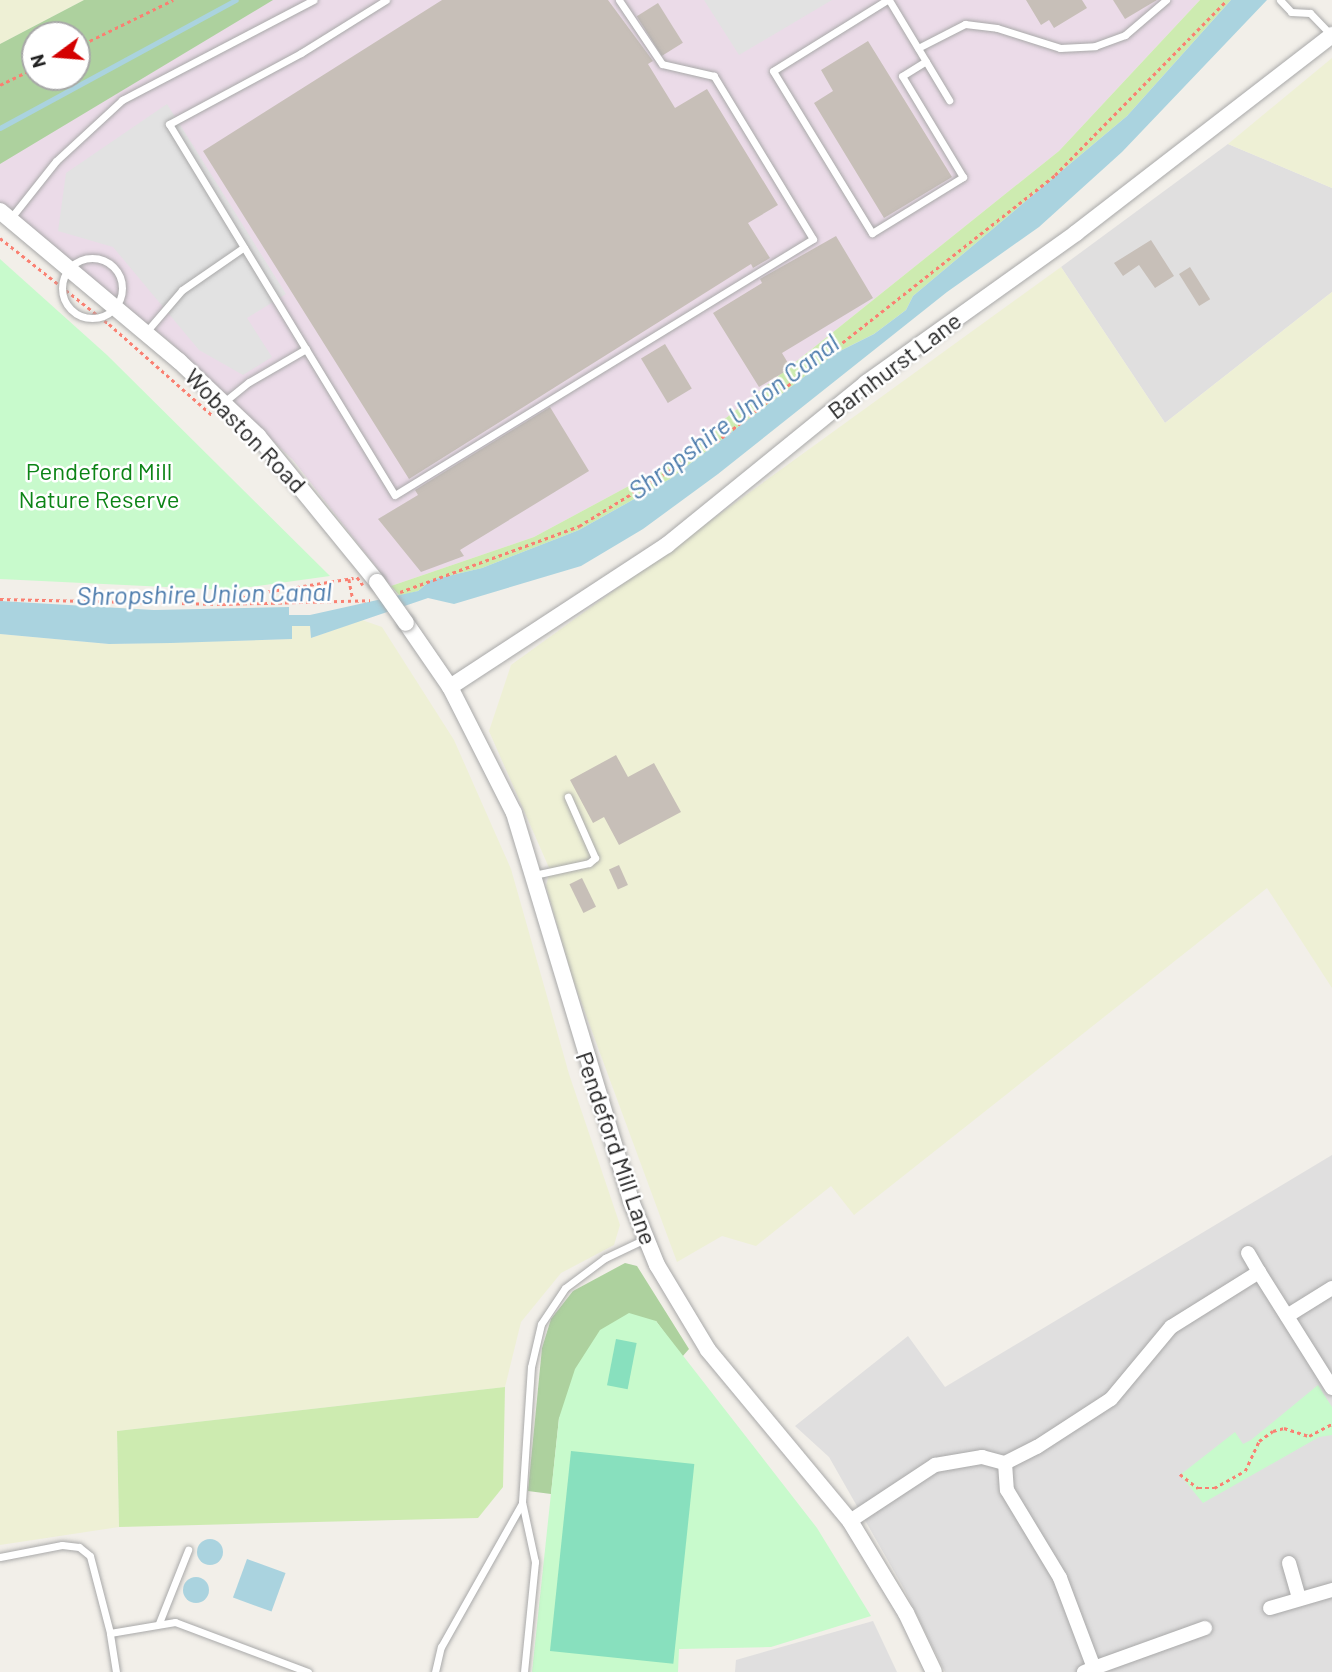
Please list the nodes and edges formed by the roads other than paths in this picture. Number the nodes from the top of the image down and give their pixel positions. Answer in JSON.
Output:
{"nodes":[{"id":1,"x":313,"y":0,"type":"edge"},
{"id":2,"x":386,"y":0,"type":"edge"},
{"id":3,"x":620,"y":0,"type":"edge"},
{"id":4,"x":888,"y":0,"type":"edge"},
{"id":5,"x":1166,"y":0,"type":"edge"},
{"id":6,"x":1280,"y":0,"type":"edge"},
{"id":7,"x":1332,"y":35,"type":"edge"},
{"id":8,"x":918,"y":47,"type":"junction"},
{"id":9,"x":926,"y":61,"type":"junction"},
{"id":10,"x":949,"y":100,"type":"dead end"},
{"id":11,"x":5,"y":215,"type":"edge"},
{"id":12,"x":244,"y":247,"type":"junction"},
{"id":13,"x":69,"y":269,"type":"junction"},
{"id":14,"x":117,"y":308,"type":"junction"},
{"id":15,"x":146,"y":332,"type":"junction"},
{"id":16,"x":306,"y":349,"type":"junction"},
{"id":17,"x":224,"y":403,"type":"junction"},
{"id":18,"x":450,"y":687,"type":"junction"},
{"id":19,"x":568,"y":797,"type":"dead end"},
{"id":20,"x":534,"y":875,"type":"junction"},
{"id":21,"x":645,"y":1239,"type":"junction"},
{"id":22,"x":1248,"y":1253,"type":"dead end"},
{"id":23,"x":1259,"y":1272,"type":"junction"},
{"id":24,"x":1332,"y":1288,"type":"edge"},
{"id":25,"x":1287,"y":1316,"type":"junction"},
{"id":26,"x":1332,"y":1388,"type":"edge"},
{"id":27,"x":1005,"y":1463,"type":"junction"},
{"id":28,"x":522,"y":1502,"type":"junction"},
{"id":29,"x":850,"y":1521,"type":"junction"},
{"id":30,"x":188,"y":1550,"type":"dead end"},
{"id":31,"x":0,"y":1557,"type":"edge"},
{"id":32,"x":1289,"y":1563,"type":"dead end"},
{"id":33,"x":1332,"y":1590,"type":"edge"},
{"id":34,"x":1299,"y":1599,"type":"junction"},
{"id":35,"x":1270,"y":1608,"type":"dead end"},
{"id":36,"x":159,"y":1623,"type":"junction"},
{"id":37,"x":1205,"y":1628,"type":"dead end"},
{"id":38,"x":110,"y":1633,"type":"junction"},
{"id":39,"x":1089,"y":1670,"type":"edge"},
{"id":40,"x":116,"y":1672,"type":"edge"},
{"id":41,"x":308,"y":1672,"type":"edge"},
{"id":42,"x":435,"y":1672,"type":"edge"},
{"id":43,"x":524,"y":1672,"type":"edge"},
{"id":44,"x":934,"y":1672,"type":"edge"}],
"edges":[{"from":1,"to":11,"type":"lane"},
{"from":2,"to":12,"type":"lane"},
{"from":3,"to":16,"type":"lane"},
{"from":4,"to":8,"type":"lane"},
{"from":4,"to":9,"type":"lane"},
{"from":5,"to":8,"type":"lane"},
{"from":6,"to":7,"type":"lane"},
{"from":7,"to":18,"type":"street","name":"Barnhurst Lane"},
{"from":8,"to":9,"type":"lane"},
{"from":9,"to":10,"type":"lane"},
{"from":11,"to":13,"type":"street","name":"Wobaston Road"},
{"from":12,"to":15,"type":"lane"},
{"from":12,"to":16,"type":"lane"},
{"from":13,"to":14,"type":"street","name":"Wobaston Road"},
{"from":13,"to":14,"type":"lane"},
{"from":13,"to":14,"type":"lane"},
{"from":14,"to":15,"type":"street","name":"Wobaston Road"},
{"from":15,"to":17,"type":"street","name":"Wobaston Road"},
{"from":16,"to":17,"type":"lane"},
{"from":17,"to":18,"type":"street","name":"Wobaston Road","bridge":true},
{"from":18,"to":20,"type":"street","name":"Pendeford Mill Lane"},
{"from":19,"to":20,"type":"lane"},
{"from":20,"to":21,"type":"street","name":"Pendeford Mill Lane"},
{"from":21,"to":28,"type":"lane"},
{"from":21,"to":29,"type":"street","name":"Pendeford Mill Lane"},
{"from":22,"to":23,"type":"street"},
{"from":23,"to":25,"type":"street"},
{"from":23,"to":27,"type":"street"},
{"from":24,"to":25,"type":"street"},
{"from":25,"to":26,"type":"street"},
{"from":27,"to":29,"type":"street"},
{"from":27,"to":39,"type":"street"},
{"from":28,"to":42,"type":"lane"},
{"from":28,"to":43,"type":"lane"},
{"from":29,"to":44,"type":"street","name":"Pendeford Mill Lane"},
{"from":30,"to":36,"type":"lane"},
{"from":31,"to":38,"type":"lane"},
{"from":32,"to":34,"type":"street"},
{"from":33,"to":34,"type":"street"},
{"from":34,"to":35,"type":"street"},
{"from":36,"to":38,"type":"lane"},
{"from":36,"to":41,"type":"lane"},
{"from":37,"to":39,"type":"street"},
{"from":38,"to":40,"type":"lane"}]}
